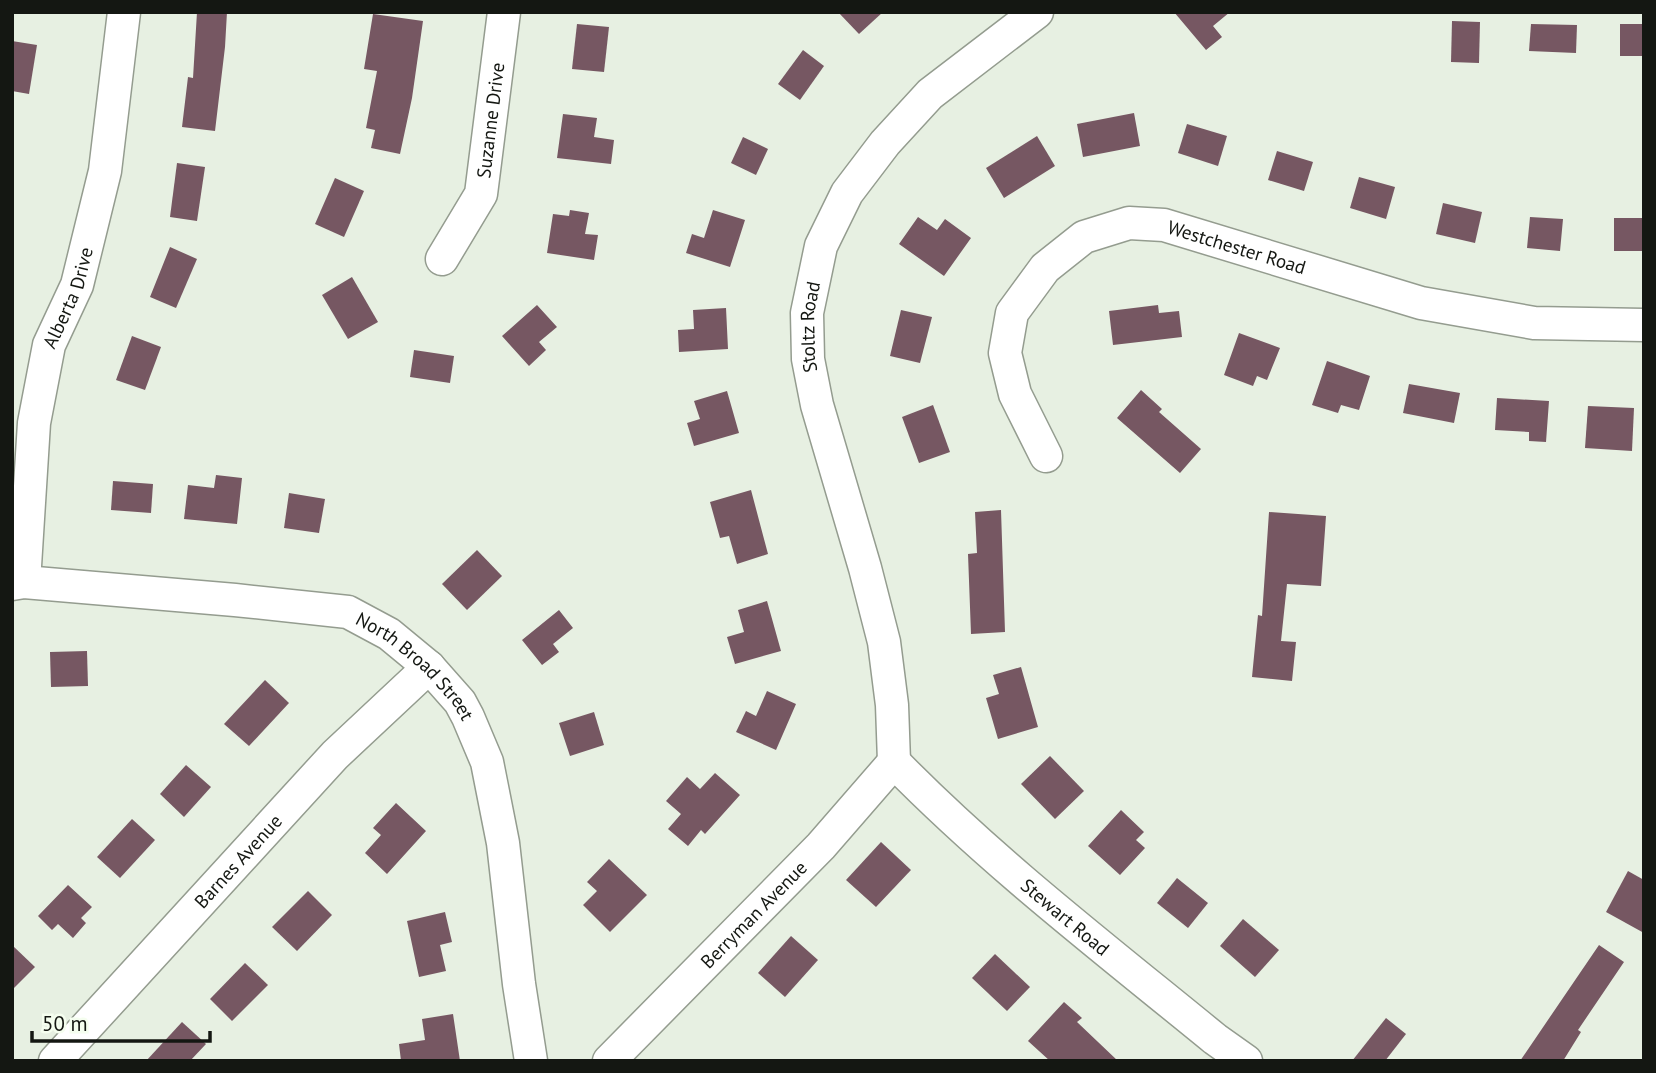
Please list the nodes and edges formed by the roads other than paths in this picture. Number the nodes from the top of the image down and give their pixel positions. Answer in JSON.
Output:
{"nodes":[{"id":1,"x":124,"y":12,"type":"edge"},
{"id":2,"x":504,"y":12,"type":"edge"},
{"id":3,"x":1037,"y":12,"type":"edge"},
{"id":4,"x":442,"y":258,"type":"dead end"},
{"id":5,"x":1644,"y":325,"type":"edge"},
{"id":6,"x":1046,"y":456,"type":"dead end"},
{"id":7,"x":18,"y":583,"type":"edge"},
{"id":8,"x":429,"y":667,"type":"junction"},
{"id":9,"x":894,"y":762,"type":"junction"},
{"id":10,"x":55,"y":1061,"type":"edge"},
{"id":11,"x":531,"y":1061,"type":"edge"},
{"id":12,"x":609,"y":1061,"type":"edge"},
{"id":13,"x":1246,"y":1061,"type":"edge"}],
"edges":[{"from":1,"to":7,"type":"street","name":"Alberta Drive"},
{"from":2,"to":4,"type":"street","name":"Suzanne Drive"},
{"from":3,"to":9,"type":"street","name":"Stoltz Road"},
{"from":5,"to":6,"type":"street","name":"Westchester Road"},
{"from":7,"to":8,"type":"street","name":"North Broad Street"},
{"from":8,"to":10,"type":"street","name":"Barnes Avenue"},
{"from":8,"to":11,"type":"street","name":"North Broad Street"},
{"from":9,"to":12,"type":"street","name":"Berryman Avenue"},
{"from":9,"to":13,"type":"street","name":"Stewart Road"}]}
